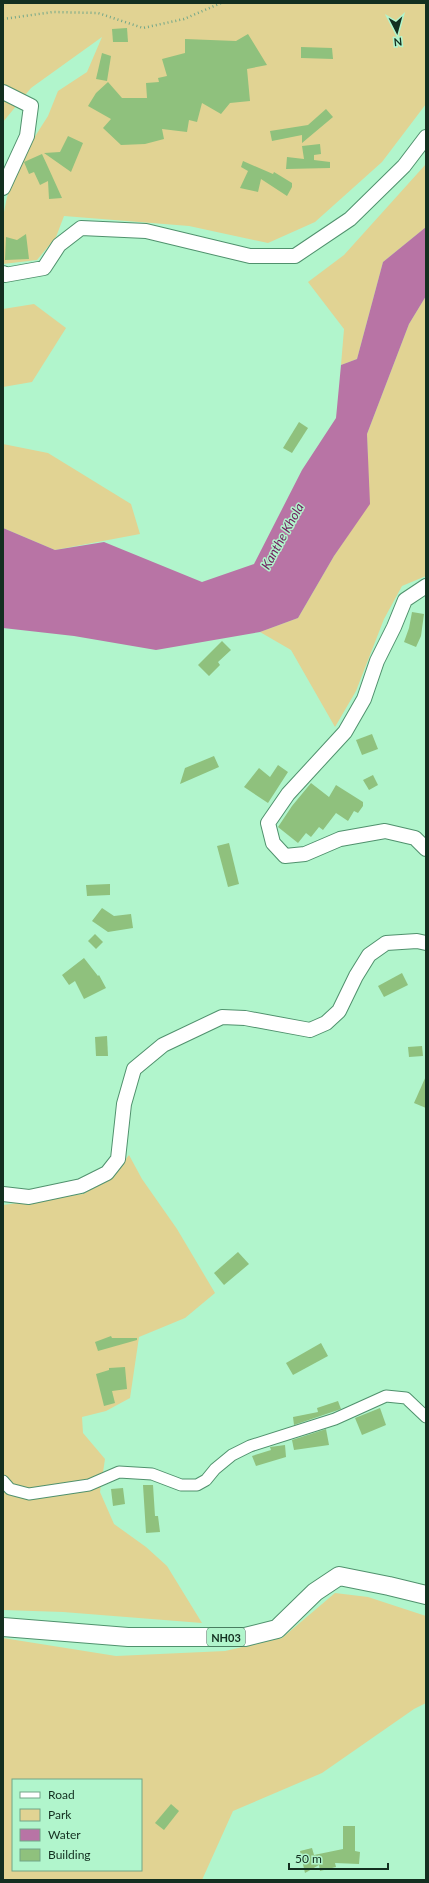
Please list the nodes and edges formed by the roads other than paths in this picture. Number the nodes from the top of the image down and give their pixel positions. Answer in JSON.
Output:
{"nodes":[{"id":1,"x":3,"y":92,"type":"edge"},
{"id":2,"x":426,"y":137,"type":"edge"},
{"id":3,"x":3,"y":188,"type":"edge"},
{"id":4,"x":3,"y":273,"type":"edge"},
{"id":5,"x":426,"y":586,"type":"edge"},
{"id":6,"x":426,"y":849,"type":"edge"},
{"id":7,"x":426,"y":943,"type":"edge"},
{"id":8,"x":3,"y":1194,"type":"edge"},
{"id":9,"x":426,"y":1417,"type":"edge"},
{"id":10,"x":3,"y":1481,"type":"edge"},
{"id":11,"x":426,"y":1596,"type":"edge"},
{"id":12,"x":3,"y":1627,"type":"edge"}],
"edges":[{"from":1,"to":3,"type":"street"},
{"from":2,"to":4,"type":"street"},
{"from":5,"to":6,"type":"street"},
{"from":7,"to":8,"type":"street"},
{"from":9,"to":10,"type":"street"},
{"from":11,"to":12,"type":"main road","number":"NH03"}]}
